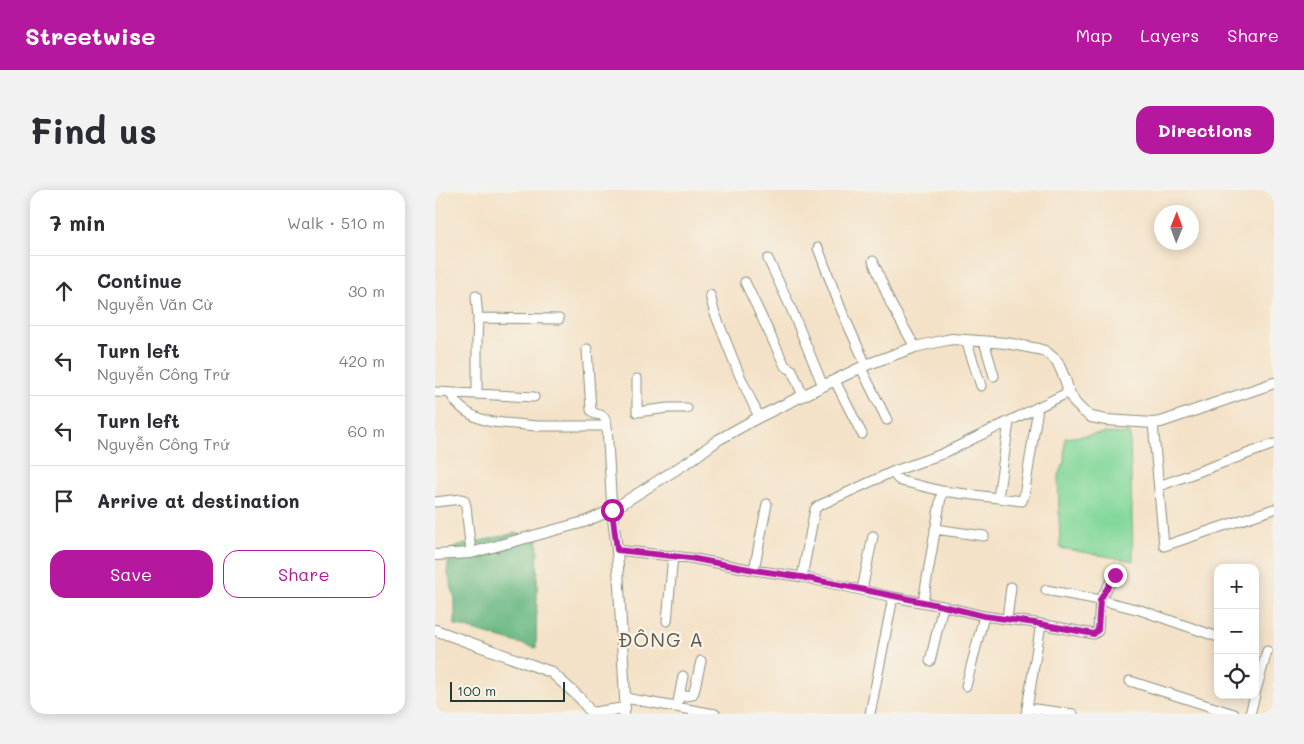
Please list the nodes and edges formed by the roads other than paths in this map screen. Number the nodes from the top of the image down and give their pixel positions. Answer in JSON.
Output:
{"nodes":[{"id":1,"x":818,"y":248,"type":"dead end"},
{"id":2,"x":768,"y":259,"type":"dead end"},
{"id":3,"x":873,"y":260,"type":"dead end"},
{"id":4,"x":745,"y":282,"type":"dead end"},
{"id":5,"x":710,"y":295,"type":"dead end"},
{"id":6,"x":477,"y":296,"type":"dead end"},
{"id":7,"x":478,"y":318,"type":"junction"},
{"id":8,"x":559,"y":319,"type":"dead end"},
{"id":9,"x":966,"y":340,"type":"junction"},
{"id":10,"x":983,"y":341,"type":"junction"},
{"id":11,"x":915,"y":347,"type":"junction"},
{"id":12,"x":587,"y":349,"type":"dead end"},
{"id":13,"x":863,"y":367,"type":"junction"},
{"id":14,"x":994,"y":376,"type":"dead end"},
{"id":15,"x":637,"y":379,"type":"dead end"},
{"id":16,"x":835,"y":381,"type":"junction"},
{"id":17,"x":1274,"y":383,"type":"edge"},
{"id":18,"x":823,"y":386,"type":"junction"},
{"id":19,"x":981,"y":386,"type":"dead end"},
{"id":20,"x":435,"y":392,"type":"edge"},
{"id":21,"x":1069,"y":392,"type":"junction"},
{"id":22,"x":450,"y":393,"type":"junction"},
{"id":23,"x":477,"y":393,"type":"junction"},
{"id":24,"x":803,"y":396,"type":"junction"},
{"id":25,"x":534,"y":397,"type":"dead end"},
{"id":26,"x":687,"y":408,"type":"dead end"},
{"id":27,"x":1038,"y":408,"type":"junction"},
{"id":28,"x":759,"y":417,"type":"junction"},
{"id":29,"x":887,"y":420,"type":"dead end"},
{"id":30,"x":1009,"y":422,"type":"junction"},
{"id":31,"x":1153,"y":423,"type":"junction"},
{"id":32,"x":607,"y":426,"type":"junction"},
{"id":33,"x":862,"y":434,"type":"dead end"},
{"id":34,"x":1274,"y":444,"type":"edge"},
{"id":35,"x":892,"y":472,"type":"junction"},
{"id":36,"x":1159,"y":486,"type":"junction"},
{"id":37,"x":942,"y":491,"type":"junction"},
{"id":38,"x":998,"y":498,"type":"junction"},
{"id":39,"x":435,"y":502,"type":"edge"},
{"id":40,"x":767,"y":504,"type":"dead end"},
{"id":41,"x":1274,"y":509,"type":"edge"},
{"id":42,"x":612,"y":510,"type":"junction"},
{"id":43,"x":935,"y":529,"type":"junction"},
{"id":44,"x":873,"y":536,"type":"dead end"},
{"id":45,"x":983,"y":536,"type":"dead end"},
{"id":46,"x":617,"y":550,"type":"junction"},
{"id":47,"x":471,"y":553,"type":"junction"},
{"id":48,"x":435,"y":555,"type":"edge"},
{"id":49,"x":673,"y":555,"type":"junction"},
{"id":50,"x":754,"y":570,"type":"junction"},
{"id":51,"x":1117,"y":574,"type":"dead end"},
{"id":52,"x":801,"y":577,"type":"junction"},
{"id":53,"x":1011,"y":587,"type":"dead end"},
{"id":54,"x":862,"y":590,"type":"junction"},
{"id":55,"x":1046,"y":590,"type":"dead end"},
{"id":56,"x":893,"y":596,"type":"junction"},
{"id":57,"x":1100,"y":600,"type":"junction"},
{"id":58,"x":923,"y":602,"type":"junction"},
{"id":59,"x":943,"y":606,"type":"junction"},
{"id":60,"x":984,"y":616,"type":"junction"},
{"id":61,"x":1007,"y":619,"type":"junction"},
{"id":62,"x":667,"y":621,"type":"dead end"},
{"id":63,"x":1041,"y":624,"type":"junction"},
{"id":64,"x":435,"y":630,"type":"edge"},
{"id":65,"x":1214,"y":636,"type":"edge"},
{"id":66,"x":1267,"y":652,"type":"dead end"},
{"id":67,"x":701,"y":661,"type":"dead end"},
{"id":68,"x":929,"y":661,"type":"dead end"},
{"id":69,"x":683,"y":676,"type":"dead end"},
{"id":70,"x":1130,"y":681,"type":"dead end"},
{"id":71,"x":1259,"y":681,"type":"edge"},
{"id":72,"x":966,"y":686,"type":"dead end"},
{"id":73,"x":679,"y":697,"type":"junction"},
{"id":74,"x":1254,"y":699,"type":"edge"},
{"id":75,"x":625,"y":707,"type":"edge"},
{"id":76,"x":677,"y":708,"type":"junction"},
{"id":77,"x":1026,"y":711,"type":"edge"},
{"id":78,"x":700,"y":713,"type":"edge"},
{"id":79,"x":591,"y":714,"type":"edge"},
{"id":80,"x":715,"y":714,"type":"edge"},
{"id":81,"x":870,"y":714,"type":"edge"},
{"id":82,"x":1073,"y":714,"type":"edge"},
{"id":83,"x":1234,"y":714,"type":"edge"},
{"id":84,"x":1250,"y":714,"type":"edge"}],
"edges":[{"from":1,"to":13,"type":"street"},
{"from":2,"to":18,"type":"street"},
{"from":3,"to":11,"type":"street"},
{"from":4,"to":24,"type":"street"},
{"from":5,"to":28,"type":"street"},
{"from":6,"to":7,"type":"street"},
{"from":7,"to":8,"type":"street"},
{"from":7,"to":23,"type":"street"},
{"from":9,"to":10,"type":"street"},
{"from":9,"to":11,"type":"street"},
{"from":9,"to":19,"type":"street"},
{"from":10,"to":14,"type":"street"},
{"from":10,"to":21,"type":"street"},
{"from":11,"to":13,"type":"street"},
{"from":12,"to":32,"type":"street"},
{"from":13,"to":16,"type":"street"},
{"from":13,"to":29,"type":"street"},
{"from":15,"to":26,"type":"street"},
{"from":16,"to":18,"type":"street"},
{"from":16,"to":33,"type":"street"},
{"from":17,"to":31,"type":"street"},
{"from":18,"to":24,"type":"street"},
{"from":20,"to":22,"type":"street"},
{"from":21,"to":27,"type":"street"},
{"from":21,"to":31,"type":"street"},
{"from":22,"to":23,"type":"street"},
{"from":22,"to":32,"type":"street"},
{"from":23,"to":25,"type":"street"},
{"from":24,"to":28,"type":"street"},
{"from":27,"to":30,"type":"street"},
{"from":27,"to":38,"type":"street"},
{"from":28,"to":42,"type":"street"},
{"from":30,"to":35,"type":"street"},
{"from":30,"to":38,"type":"street"},
{"from":31,"to":36,"type":"street"},
{"from":32,"to":42,"type":"street"},
{"from":34,"to":36,"type":"street"},
{"from":35,"to":37,"type":"street"},
{"from":35,"to":52,"type":"street"},
{"from":36,"to":41,"type":"street"},
{"from":37,"to":38,"type":"street"},
{"from":37,"to":43,"type":"street"},
{"from":39,"to":47,"type":"street"},
{"from":40,"to":50,"type":"street"},
{"from":42,"to":46,"type":"street"},
{"from":42,"to":47,"type":"street"},
{"from":43,"to":45,"type":"street"},
{"from":43,"to":58,"type":"street"},
{"from":44,"to":54,"type":"street"},
{"from":46,"to":49,"type":"street"},
{"from":46,"to":75,"type":"street"},
{"from":47,"to":48,"type":"street"},
{"from":49,"to":50,"type":"street"},
{"from":49,"to":62,"type":"street"},
{"from":50,"to":52,"type":"street"},
{"from":51,"to":57,"type":"street"},
{"from":52,"to":54,"type":"street"},
{"from":53,"to":61,"type":"street"},
{"from":54,"to":56,"type":"street"},
{"from":55,"to":57,"type":"street"},
{"from":56,"to":58,"type":"street"},
{"from":56,"to":81,"type":"street"},
{"from":57,"to":63,"type":"street"},
{"from":57,"to":65,"type":"street"},
{"from":58,"to":59,"type":"street"},
{"from":59,"to":60,"type":"street"},
{"from":59,"to":68,"type":"street"},
{"from":60,"to":61,"type":"street"},
{"from":60,"to":72,"type":"street"},
{"from":61,"to":63,"type":"street"},
{"from":63,"to":77,"type":"street"},
{"from":64,"to":79,"type":"street"},
{"from":66,"to":71,"type":"street"},
{"from":67,"to":73,"type":"street"},
{"from":69,"to":73,"type":"street"},
{"from":70,"to":83,"type":"street"},
{"from":73,"to":76,"type":"street"},
{"from":74,"to":84,"type":"street"},
{"from":75,"to":76,"type":"street"},
{"from":75,"to":79,"type":"street"},
{"from":76,"to":78,"type":"street"},
{"from":77,"to":82,"type":"street"},
{"from":78,"to":80,"type":"street"}]}
